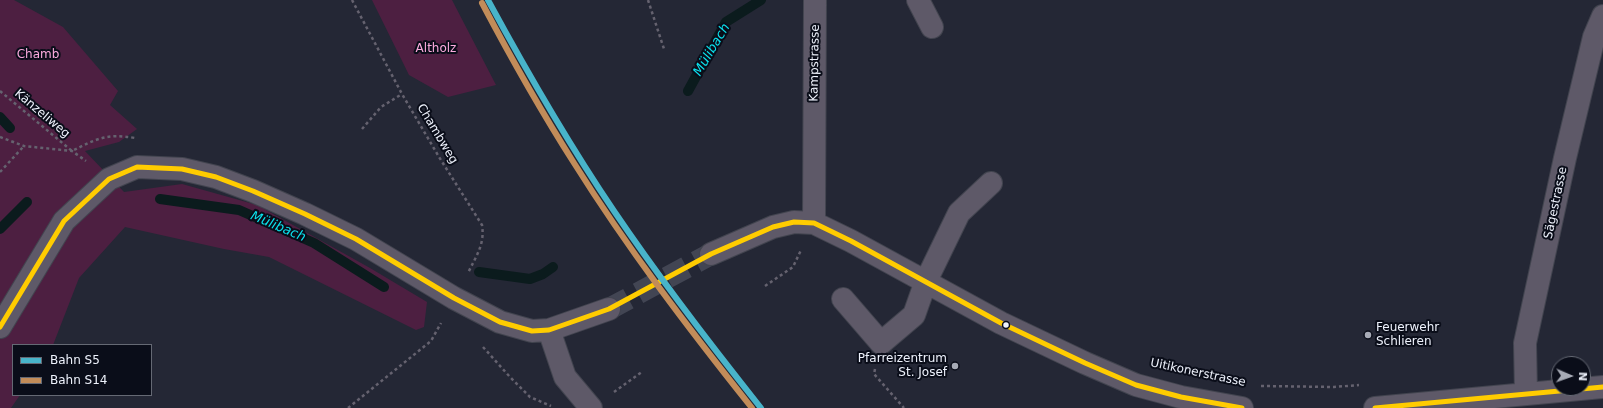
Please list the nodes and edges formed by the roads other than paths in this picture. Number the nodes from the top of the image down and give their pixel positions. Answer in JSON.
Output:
{"nodes":[{"id":1,"x":815,"y":0,"type":"edge"},
{"id":2,"x":918,"y":0,"type":"edge"},
{"id":3,"x":1603,"y":16,"type":"edge"},
{"id":4,"x":932,"y":27,"type":"dead end"},
{"id":5,"x":991,"y":183,"type":"dead end"},
{"id":6,"x":814,"y":223,"type":"junction"},
{"id":7,"x":711,"y":254,"type":"tunnel mouth"},
{"id":8,"x":926,"y":281,"type":"junction"},
{"id":9,"x":843,"y":299,"type":"dead end"},
{"id":10,"x":609,"y":309,"type":"tunnel mouth"},
{"id":11,"x":0,"y":327,"type":"edge"},
{"id":12,"x":549,"y":330,"type":"junction"},
{"id":13,"x":1603,"y":387,"type":"edge"},
{"id":14,"x":1526,"y":394,"type":"junction"},
{"id":15,"x":591,"y":408,"type":"edge"},
{"id":16,"x":1242,"y":408,"type":"edge"},
{"id":17,"x":1375,"y":408,"type":"edge"}],
"edges":[{"from":1,"to":6,"type":"street","name":"Kampstrasse"},
{"from":2,"to":4,"type":"street"},
{"from":3,"to":14,"type":"street","name":"Sägestrasse"},
{"from":5,"to":8,"type":"street"},
{"from":6,"to":7,"type":"street","name":"Uitikonerstrasse"},
{"from":6,"to":8,"type":"street","name":"Uitikonerstrasse"},
{"from":8,"to":9,"type":"street"},
{"from":8,"to":16,"type":"street","name":"Uitikonerstrasse"},
{"from":10,"to":12,"type":"street"},
{"from":11,"to":12,"type":"street"},
{"from":12,"to":15,"type":"street"},
{"from":13,"to":14,"type":"street"},
{"from":14,"to":17,"type":"street"}]}
